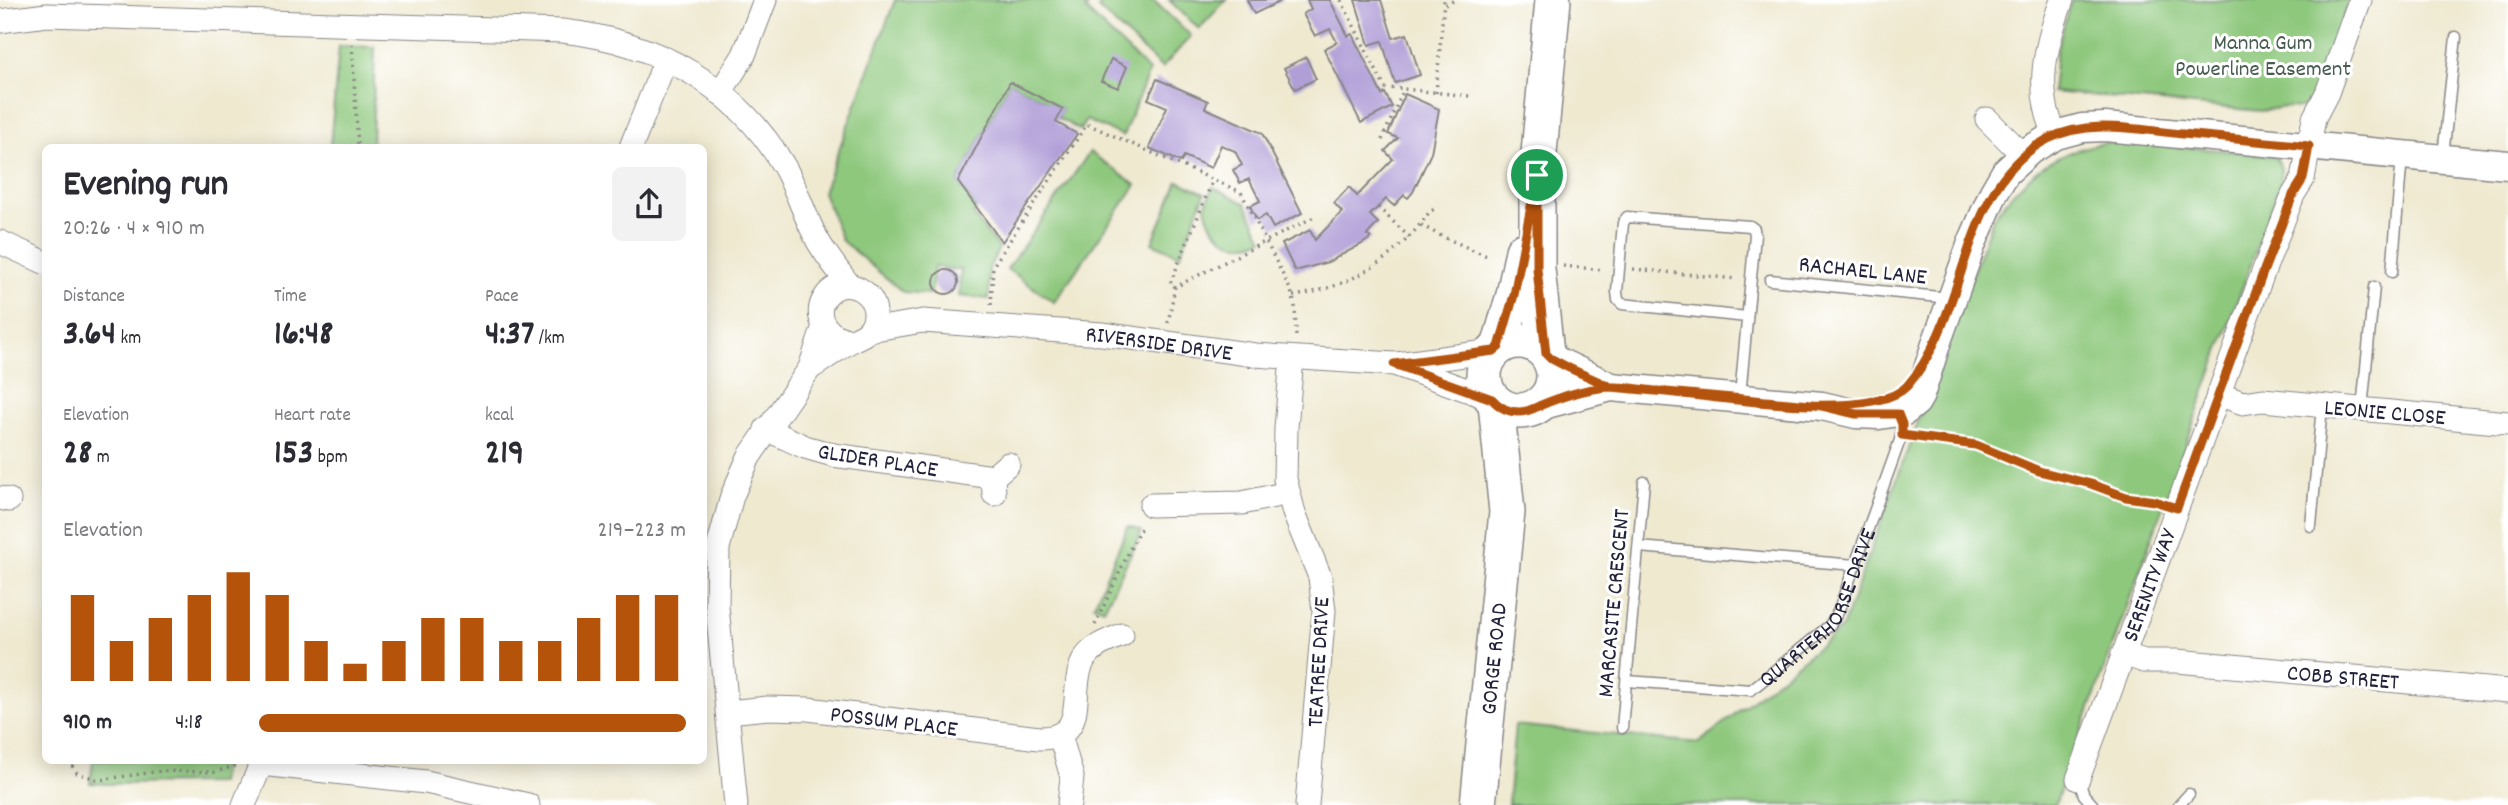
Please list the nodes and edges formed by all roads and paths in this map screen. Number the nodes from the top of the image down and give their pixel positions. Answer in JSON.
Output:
{"nodes":[{"id":1,"x":765,"y":0,"type":"edge"},
{"id":2,"x":1342,"y":0,"type":"edge"},
{"id":3,"x":1455,"y":0,"type":"edge"},
{"id":4,"x":1553,"y":0,"type":"edge"},
{"id":5,"x":2062,"y":0,"type":"edge"},
{"id":6,"x":2360,"y":0,"type":"edge"},
{"id":7,"x":1444,"y":2,"type":"edge"},
{"id":8,"x":0,"y":10,"type":"edge"},
{"id":9,"x":221,"y":10,"type":"edge"},
{"id":10,"x":47,"y":15,"type":"junction"},
{"id":11,"x":0,"y":20,"type":"edge"},
{"id":12,"x":353,"y":24,"type":"junction"},
{"id":13,"x":2456,"y":37,"type":"dead end"},
{"id":14,"x":666,"y":59,"type":"junction"},
{"id":15,"x":1404,"y":89,"type":"junction"},
{"id":16,"x":720,"y":93,"type":"junction"},
{"id":17,"x":1436,"y":93,"type":"junction"},
{"id":18,"x":1470,"y":96,"type":"dead end"},
{"id":19,"x":1987,"y":119,"type":"dead end"},
{"id":20,"x":2061,"y":133,"type":"junction"},
{"id":21,"x":1382,"y":140,"type":"dead end"},
{"id":22,"x":358,"y":144,"type":"edge"},
{"id":23,"x":632,"y":144,"type":"edge"},
{"id":24,"x":2309,"y":146,"type":"junction"},
{"id":25,"x":2023,"y":155,"type":"junction"},
{"id":26,"x":2403,"y":155,"type":"junction"},
{"id":27,"x":2443,"y":159,"type":"junction"},
{"id":28,"x":2508,"y":165,"type":"edge"},
{"id":29,"x":1537,"y":175,"type":"junction"},
{"id":30,"x":1213,"y":180,"type":"junction"},
{"id":31,"x":1378,"y":206,"type":"dead end"},
{"id":32,"x":1435,"y":209,"type":"dead end"},
{"id":33,"x":1317,"y":215,"type":"dead end"},
{"id":34,"x":1421,"y":225,"type":"junction"},
{"id":35,"x":1410,"y":238,"type":"junction"},
{"id":36,"x":818,"y":240,"type":"junction"},
{"id":37,"x":1266,"y":241,"type":"junction"},
{"id":38,"x":0,"y":242,"type":"edge"},
{"id":39,"x":1489,"y":257,"type":"dead end"},
{"id":40,"x":42,"y":261,"type":"edge"},
{"id":41,"x":1561,"y":266,"type":"dead end"},
{"id":42,"x":1619,"y":270,"type":"junction"},
{"id":43,"x":2392,"y":272,"type":"dead end"},
{"id":44,"x":1751,"y":280,"type":"junction"},
{"id":45,"x":1770,"y":281,"type":"dead end"},
{"id":46,"x":849,"y":285,"type":"junction"},
{"id":47,"x":1175,"y":287,"type":"junction"},
{"id":48,"x":2374,"y":287,"type":"dead end"},
{"id":49,"x":1293,"y":296,"type":"junction"},
{"id":50,"x":870,"y":297,"type":"junction"},
{"id":51,"x":1952,"y":299,"type":"junction"},
{"id":52,"x":823,"y":301,"type":"junction"},
{"id":53,"x":991,"y":305,"type":"dead end"},
{"id":54,"x":1747,"y":317,"type":"junction"},
{"id":55,"x":923,"y":321,"type":"junction"},
{"id":56,"x":1168,"y":323,"type":"dead end"},
{"id":57,"x":824,"y":326,"type":"junction"},
{"id":58,"x":861,"y":335,"type":"junction"},
{"id":59,"x":1294,"y":347,"type":"junction"},
{"id":60,"x":1497,"y":349,"type":"junction"},
{"id":61,"x":1548,"y":356,"type":"junction"},
{"id":62,"x":1394,"y":364,"type":"junction"},
{"id":63,"x":810,"y":368,"type":"junction"},
{"id":64,"x":1611,"y":387,"type":"junction"},
{"id":65,"x":2221,"y":387,"type":"junction"},
{"id":66,"x":1739,"y":399,"type":"junction"},
{"id":67,"x":1494,"y":401,"type":"junction"},
{"id":68,"x":2322,"y":406,"type":"junction"},
{"id":69,"x":1537,"y":407,"type":"junction"},
{"id":70,"x":2362,"y":409,"type":"junction"},
{"id":71,"x":1897,"y":416,"type":"junction"},
{"id":72,"x":2508,"y":422,"type":"edge"},
{"id":73,"x":766,"y":429,"type":"junction"},
{"id":74,"x":998,"y":478,"type":"dead end"},
{"id":75,"x":1644,"y":482,"type":"dead end"},
{"id":76,"x":1288,"y":493,"type":"junction"},
{"id":77,"x":1151,"y":505,"type":"dead end"},
{"id":78,"x":2177,"y":508,"type":"junction"},
{"id":79,"x":1507,"y":512,"type":"junction"},
{"id":80,"x":2311,"y":526,"type":"dead end"},
{"id":81,"x":1143,"y":528,"type":"dead end"},
{"id":82,"x":711,"y":547,"type":"edge"},
{"id":83,"x":1639,"y":547,"type":"junction"},
{"id":84,"x":1856,"y":565,"type":"junction"},
{"id":85,"x":1122,"y":635,"type":"dead end"},
{"id":86,"x":1096,"y":647,"type":"junction"},
{"id":87,"x":2125,"y":647,"type":"junction"},
{"id":88,"x":1626,"y":681,"type":"junction"},
{"id":89,"x":2508,"y":691,"type":"edge"},
{"id":90,"x":728,"y":712,"type":"junction"},
{"id":91,"x":1622,"y":728,"type":"dead end"},
{"id":92,"x":1060,"y":735,"type":"junction"},
{"id":93,"x":71,"y":764,"type":"edge"},
{"id":94,"x":251,"y":764,"type":"edge"},
{"id":95,"x":255,"y":764,"type":"edge"},
{"id":96,"x":264,"y":764,"type":"edge"},
{"id":97,"x":2078,"y":779,"type":"junction"},
{"id":98,"x":1076,"y":793,"type":"edge"},
{"id":99,"x":2189,"y":794,"type":"dead end"},
{"id":100,"x":244,"y":805,"type":"edge"},
{"id":101,"x":528,"y":805,"type":"edge"},
{"id":102,"x":736,"y":805,"type":"edge"},
{"id":103,"x":1307,"y":805,"type":"edge"},
{"id":104,"x":1478,"y":805,"type":"edge"},
{"id":105,"x":2080,"y":805,"type":"edge"},
{"id":106,"x":2093,"y":805,"type":"edge"},
{"id":107,"x":2179,"y":805,"type":"edge"}],
"edges":[{"from":1,"to":16,"type":"street"},
{"from":2,"to":15,"type":"path"},
{"from":3,"to":7,"type":"path"},
{"from":4,"to":29,"type":"main road"},
{"from":5,"to":20,"type":"street"},
{"from":6,"to":24,"type":"street","name":"SERENITY WAY"},
{"from":7,"to":17,"type":"path"},
{"from":8,"to":10,"type":"street"},
{"from":9,"to":10,"type":"street"},
{"from":9,"to":12,"type":"street"},
{"from":10,"to":11,"type":"street"},
{"from":12,"to":14,"type":"street"},
{"from":12,"to":22,"type":"path"},
{"from":13,"to":27,"type":"lane"},
{"from":14,"to":16,"type":"street"},
{"from":14,"to":23,"type":"street"},
{"from":15,"to":17,"type":"path"},
{"from":15,"to":21,"type":"path"},
{"from":16,"to":36,"type":"street"},
{"from":17,"to":18,"type":"path"},
{"from":19,"to":25,"type":"street"},
{"from":20,"to":24,"type":"street"},
{"from":20,"to":25,"type":"street"},
{"from":24,"to":26,"type":"street"},
{"from":24,"to":65,"type":"street","name":"SERENITY WAY"},
{"from":25,"to":51,"type":"street"},
{"from":26,"to":27,"type":"street"},
{"from":26,"to":43,"type":"lane"},
{"from":27,"to":28,"type":"street"},
{"from":29,"to":60,"type":"main road"},
{"from":29,"to":61,"type":"main road"},
{"from":30,"to":37,"type":"path"},
{"from":30,"to":47,"type":"path"},
{"from":30,"to":53,"type":"path"},
{"from":31,"to":35,"type":"path"},
{"from":32,"to":34,"type":"path"},
{"from":33,"to":37,"type":"path"},
{"from":34,"to":35,"type":"path"},
{"from":34,"to":39,"type":"path"},
{"from":35,"to":49,"type":"path"},
{"from":36,"to":46,"type":"street"},
{"from":36,"to":52,"type":"street"},
{"from":37,"to":47,"type":"path"},
{"from":37,"to":49,"type":"path"},
{"from":38,"to":40,"type":"street"},
{"from":41,"to":42,"type":"path"},
{"from":42,"to":44,"type":"path"},
{"from":42,"to":44,"type":"lane"},
{"from":42,"to":54,"type":"lane"},
{"from":44,"to":54,"type":"lane"},
{"from":45,"to":51,"type":"lane","name":"RACHAEL LANE"},
{"from":46,"to":50,"type":"street"},
{"from":46,"to":52,"type":"street"},
{"from":47,"to":56,"type":"path"},
{"from":48,"to":70,"type":"lane"},
{"from":49,"to":59,"type":"path"},
{"from":50,"to":55,"type":"street","name":"RIVERSIDE DRIVE"},
{"from":50,"to":58,"type":"street"},
{"from":51,"to":71,"type":"street"},
{"from":52,"to":57,"type":"street"},
{"from":54,"to":66,"type":"lane"},
{"from":55,"to":58,"type":"street","name":"RIVERSIDE DRIVE"},
{"from":55,"to":59,"type":"street","name":"RIVERSIDE DRIVE"},
{"from":57,"to":58,"type":"street"},
{"from":57,"to":63,"type":"street"},
{"from":58,"to":63,"type":"street"},
{"from":59,"to":62,"type":"street","name":"RIVERSIDE DRIVE"},
{"from":59,"to":76,"type":"street","name":"TEATREE DRIVE"},
{"from":60,"to":61,"type":"main road"},
{"from":60,"to":62,"type":"street","name":"RIVERSIDE DRIVE"},
{"from":60,"to":67,"type":"main road"},
{"from":61,"to":64,"type":"street"},
{"from":61,"to":69,"type":"main road"},
{"from":62,"to":67,"type":"street","name":"RIVERSIDE DRIVE"},
{"from":63,"to":73,"type":"street"},
{"from":64,"to":66,"type":"street"},
{"from":64,"to":69,"type":"street"},
{"from":65,"to":68,"type":"street","name":"LEONIE CLOSE"},
{"from":65,"to":78,"type":"street","name":"SERENITY WAY"},
{"from":66,"to":71,"type":"street"},
{"from":67,"to":69,"type":"main road"},
{"from":67,"to":79,"type":"main road","name":"GORGE ROAD"},
{"from":68,"to":70,"type":"street","name":"LEONIE CLOSE"},
{"from":68,"to":80,"type":"lane"},
{"from":69,"to":79,"type":"main road","name":"GORGE ROAD"},
{"from":70,"to":72,"type":"street","name":"LEONIE CLOSE"},
{"from":71,"to":78,"type":"path"},
{"from":71,"to":84,"type":"lane","name":"QUARTERHORSE DRIVE"},
{"from":73,"to":74,"type":"street","name":"GLIDER PLACE"},
{"from":73,"to":82,"type":"street"},
{"from":75,"to":83,"type":"lane","name":"MARCASITE CRESCENT"},
{"from":76,"to":77,"type":"street"},
{"from":76,"to":103,"type":"street","name":"TEATREE DRIVE"},
{"from":78,"to":87,"type":"street","name":"SERENITY WAY"},
{"from":79,"to":104,"type":"main road","name":"GORGE ROAD"},
{"from":81,"to":86,"type":"path"},
{"from":82,"to":90,"type":"street"},
{"from":83,"to":84,"type":"lane"},
{"from":83,"to":88,"type":"lane","name":"MARCASITE CRESCENT"},
{"from":84,"to":88,"type":"lane","name":"QUARTERHORSE DRIVE"},
{"from":85,"to":86,"type":"street"},
{"from":86,"to":92,"type":"street"},
{"from":87,"to":89,"type":"street","name":"COBB STREET"},
{"from":87,"to":97,"type":"street","name":"SERENITY WAY"},
{"from":88,"to":91,"type":"lane","name":"MARCASITE CRESCENT"},
{"from":90,"to":92,"type":"street","name":"POSSUM PLACE"},
{"from":90,"to":102,"type":"street"},
{"from":92,"to":98,"type":"street"},
{"from":93,"to":94,"type":"path"},
{"from":95,"to":100,"type":"street"},
{"from":96,"to":101,"type":"street"},
{"from":97,"to":105,"type":"lane"},
{"from":97,"to":106,"type":"lane"},
{"from":99,"to":107,"type":"lane"}]}
